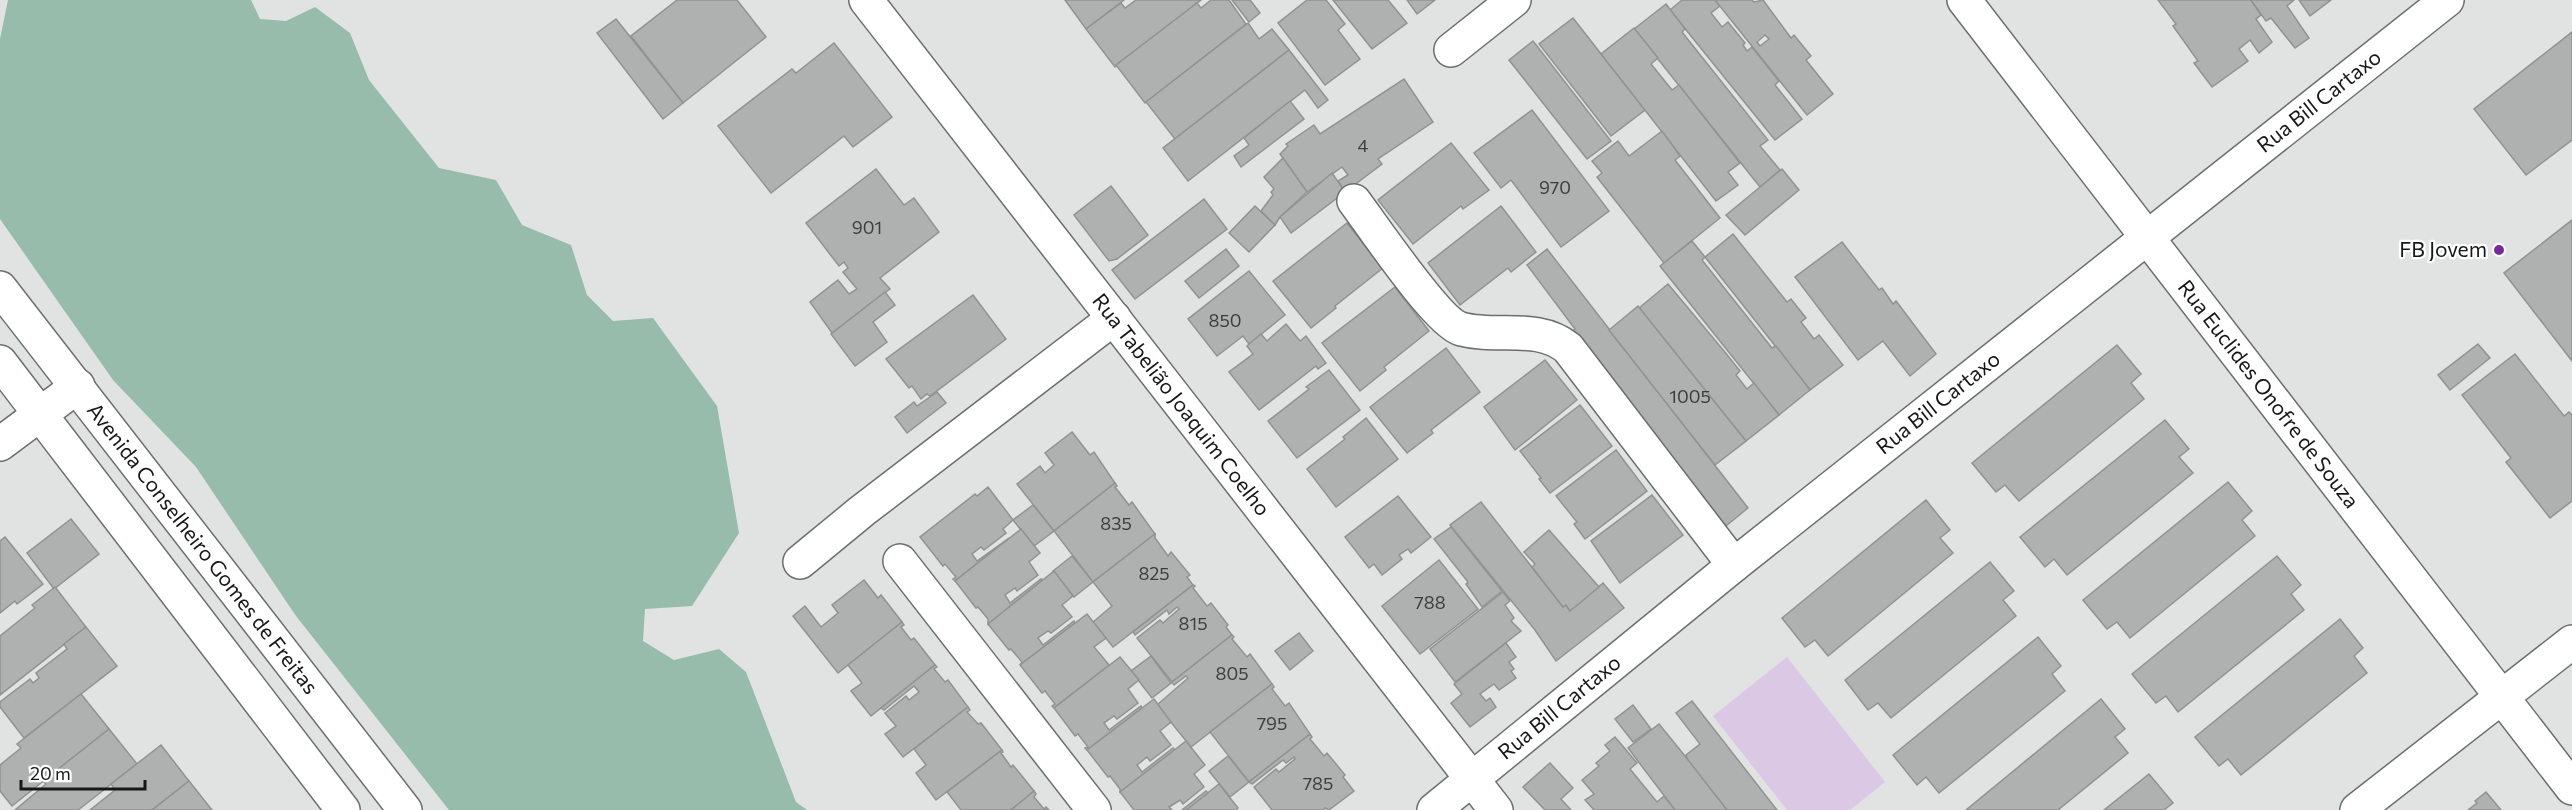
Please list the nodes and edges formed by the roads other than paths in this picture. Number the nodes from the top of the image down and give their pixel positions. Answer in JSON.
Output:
{"nodes":[{"id":1,"x":866,"y":0,"type":"edge"},
{"id":2,"x":1514,"y":0,"type":"edge"},
{"id":3,"x":1964,"y":0,"type":"edge"},
{"id":4,"x":2447,"y":0,"type":"edge"},
{"id":5,"x":1451,"y":50,"type":"dead end"},
{"id":6,"x":1354,"y":201,"type":"dead end"},
{"id":7,"x":2150,"y":238,"type":"junction"},
{"id":8,"x":0,"y":288,"type":"edge"},
{"id":9,"x":1114,"y":318,"type":"junction"},
{"id":10,"x":0,"y":362,"type":"edge"},
{"id":11,"x":78,"y":386,"type":"junction"},
{"id":12,"x":40,"y":414,"type":"junction"},
{"id":13,"x":0,"y":444,"type":"edge"},
{"id":14,"x":900,"y":561,"type":"dead end"},
{"id":15,"x":800,"y":562,"type":"dead end"},
{"id":16,"x":1734,"y":565,"type":"junction"},
{"id":17,"x":2572,"y":642,"type":"edge"},
{"id":18,"x":2502,"y":698,"type":"junction"},
{"id":19,"x":1473,"y":781,"type":"junction"},
{"id":20,"x":2572,"y":788,"type":"edge"},
{"id":21,"x":343,"y":810,"type":"edge"},
{"id":22,"x":405,"y":810,"type":"edge"},
{"id":23,"x":1094,"y":810,"type":"edge"},
{"id":24,"x":1434,"y":810,"type":"edge"},
{"id":25,"x":1496,"y":810,"type":"edge"},
{"id":26,"x":2357,"y":810,"type":"edge"}],
"edges":[{"from":1,"to":9,"type":"street","name":"Rua Tabelião Joaquim Coelho"},
{"from":2,"to":5,"type":"street"},
{"from":3,"to":7,"type":"street","name":"Rua Euclides Onofre de Souza"},
{"from":4,"to":7,"type":"street","name":"Rua Bill Cartaxo"},
{"from":6,"to":16,"type":"street"},
{"from":7,"to":16,"type":"street","name":"Rua Bill Cartaxo"},
{"from":7,"to":18,"type":"street","name":"Rua Euclides Onofre de Souza"},
{"from":8,"to":11,"type":"street","name":"Avenida Conselheiro Gomes de Freitas"},
{"from":9,"to":15,"type":"street"},
{"from":9,"to":19,"type":"street","name":"Rua Tabelião Joaquim Coelho"},
{"from":10,"to":12,"type":"street"},
{"from":11,"to":12,"type":"street"},
{"from":11,"to":22,"type":"street","name":"Avenida Conselheiro Gomes de Freitas"},
{"from":12,"to":13,"type":"street"},
{"from":12,"to":21,"type":"street"},
{"from":14,"to":23,"type":"street"},
{"from":16,"to":19,"type":"street","name":"Rua Bill Cartaxo"},
{"from":17,"to":18,"type":"street"},
{"from":18,"to":20,"type":"street","name":"Rua Euclides Onofre de Souza"},
{"from":18,"to":26,"type":"street"},
{"from":19,"to":24,"type":"street","name":"Rua Bill Cartaxo"},
{"from":19,"to":25,"type":"street","name":"Rua Tabelião Joaquim Coelho"}]}
